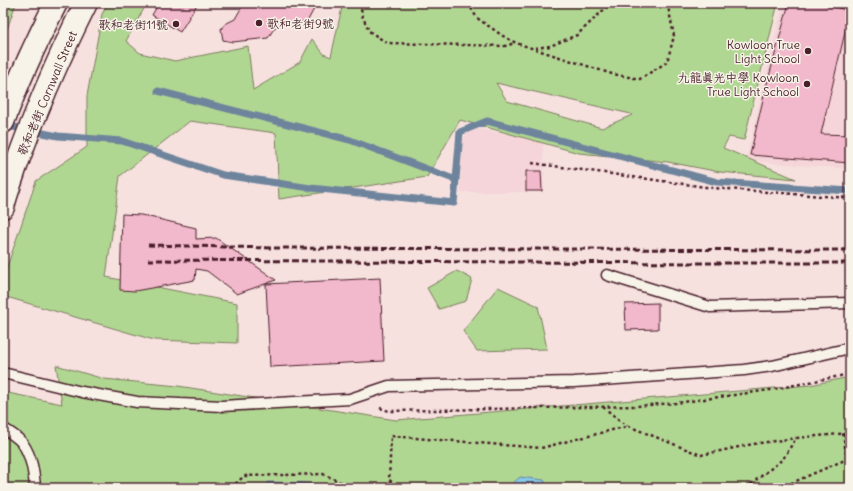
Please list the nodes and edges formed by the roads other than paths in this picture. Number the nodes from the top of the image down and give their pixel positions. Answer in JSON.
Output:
{"nodes":[{"id":1,"x":56,"y":3,"type":"edge"},
{"id":2,"x":86,"y":3,"type":"edge"},
{"id":3,"x":3,"y":122,"type":"edge"},
{"id":4,"x":3,"y":205,"type":"edge"},
{"id":5,"x":608,"y":275,"type":"dead end"},
{"id":6,"x":850,"y":303,"type":"edge"},
{"id":7,"x":850,"y":348,"type":"edge"},
{"id":8,"x":3,"y":373,"type":"edge"},
{"id":9,"x":3,"y":428,"type":"edge"},
{"id":10,"x":35,"y":488,"type":"edge"}],
"edges":[{"from":1,"to":3,"type":"main road"},
{"from":2,"to":4,"type":"main road","name":"歌和老街 Cornwall Street"},
{"from":5,"to":6,"type":"lane"},
{"from":7,"to":8,"type":"lane"},
{"from":9,"to":10,"type":"lane"}]}
